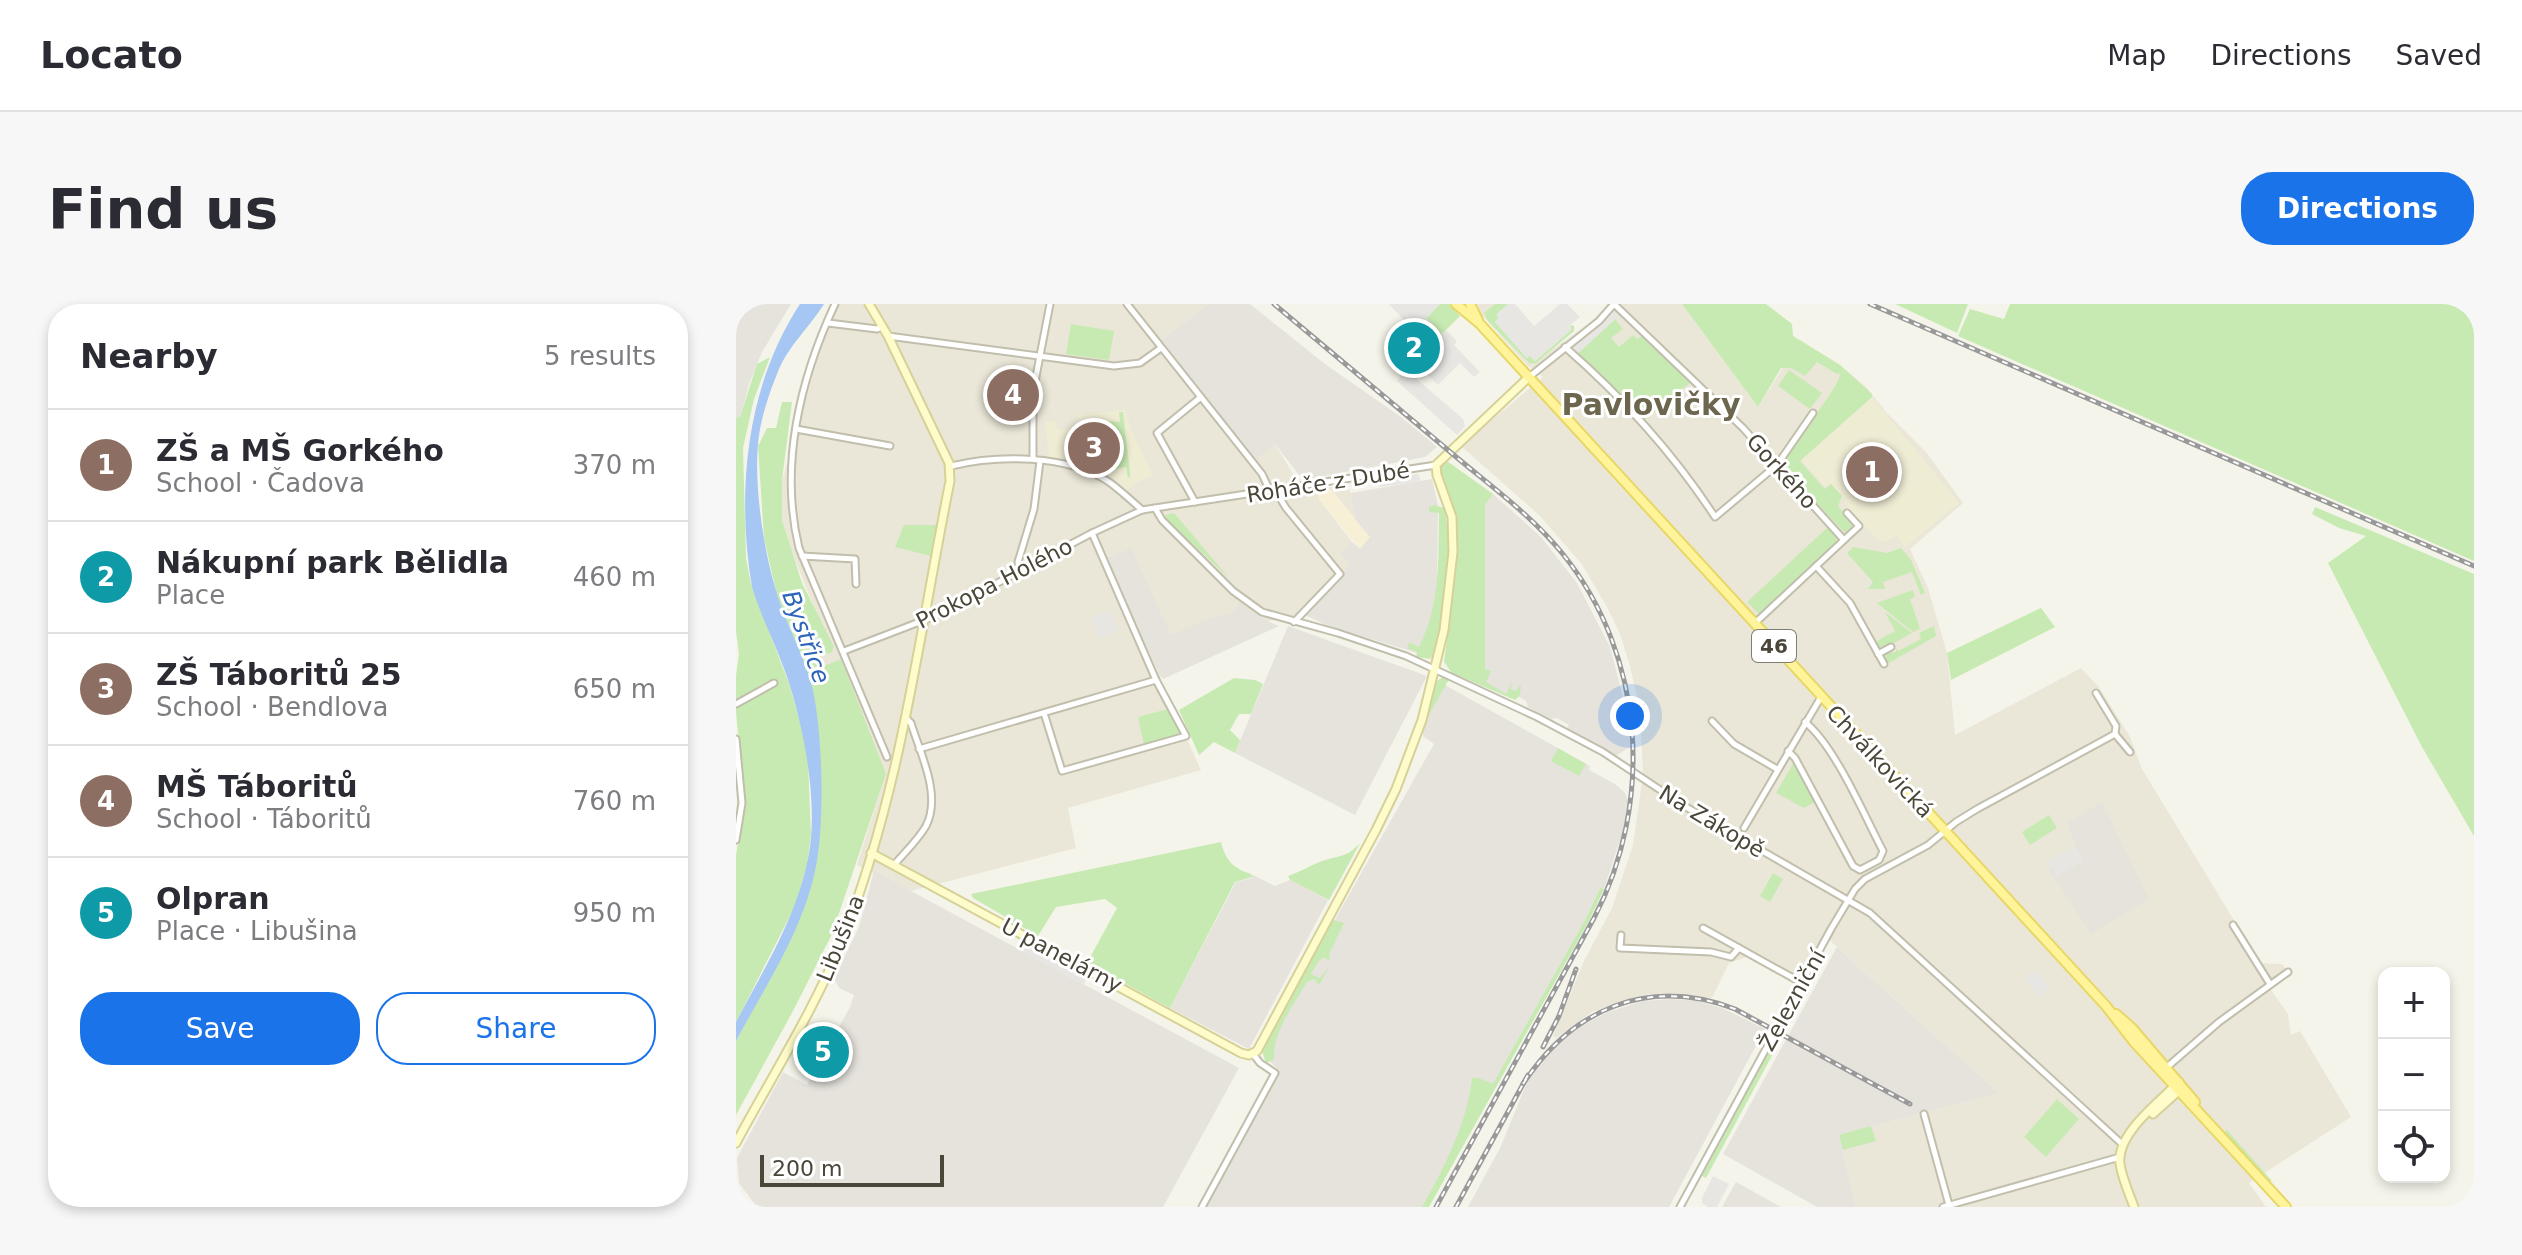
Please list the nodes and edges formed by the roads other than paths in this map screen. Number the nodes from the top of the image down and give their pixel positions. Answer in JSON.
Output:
{"nodes":[{"id":1,"x":835,"y":304,"type":"edge"},
{"id":2,"x":869,"y":304,"type":"edge"},
{"id":3,"x":1050,"y":304,"type":"edge"},
{"id":4,"x":1127,"y":304,"type":"edge"},
{"id":5,"x":1456,"y":304,"type":"edge"},
{"id":6,"x":1470,"y":304,"type":"edge"},
{"id":7,"x":1614,"y":304,"type":"edge"},
{"id":8,"x":828,"y":323,"type":"junction"},
{"id":9,"x":1480,"y":324,"type":"junction"},
{"id":10,"x":882,"y":327,"type":"junction"},
{"id":11,"x":888,"y":336,"type":"junction"},
{"id":12,"x":1565,"y":347,"type":"junction"},
{"id":13,"x":1161,"y":348,"type":"junction"},
{"id":14,"x":1039,"y":355,"type":"junction"},
{"id":15,"x":1529,"y":377,"type":"junction"},
{"id":16,"x":1201,"y":397,"type":"junction"},
{"id":17,"x":1813,"y":413,"type":"dead end"},
{"id":18,"x":796,"y":429,"type":"junction"},
{"id":19,"x":890,"y":446,"type":"dead end"},
{"id":20,"x":1033,"y":459,"type":"junction"},
{"id":21,"x":1040,"y":461,"type":"junction"},
{"id":22,"x":1775,"y":463,"type":"junction"},
{"id":23,"x":1436,"y":465,"type":"junction"},
{"id":24,"x":951,"y":466,"type":"junction"},
{"id":25,"x":1272,"y":490,"type":"junction"},
{"id":26,"x":1195,"y":502,"type":"junction"},
{"id":27,"x":1155,"y":508,"type":"junction"},
{"id":28,"x":1142,"y":510,"type":"junction"},
{"id":29,"x":1847,"y":513,"type":"dead end"},
{"id":30,"x":1092,"y":533,"type":"junction"},
{"id":31,"x":1844,"y":540,"type":"junction"},
{"id":32,"x":802,"y":556,"type":"junction"},
{"id":33,"x":1816,"y":566,"type":"junction"},
{"id":34,"x":1019,"y":570,"type":"junction"},
{"id":35,"x":856,"y":584,"type":"dead end"},
{"id":36,"x":926,"y":619,"type":"junction"},
{"id":37,"x":1293,"y":622,"type":"junction"},
{"id":38,"x":1754,"y":624,"type":"junction"},
{"id":39,"x":1891,"y":647,"type":"dead end"},
{"id":40,"x":844,"y":651,"type":"junction"},
{"id":41,"x":1878,"y":654,"type":"junction"},
{"id":42,"x":1884,"y":664,"type":"dead end"},
{"id":43,"x":1435,"y":669,"type":"junction"},
{"id":44,"x":1156,"y":680,"type":"junction"},
{"id":45,"x":774,"y":683,"type":"dead end"},
{"id":46,"x":2096,"y":693,"type":"dead end"},
{"id":47,"x":1821,"y":697,"type":"junction"},
{"id":48,"x":736,"y":704,"type":"edge"},
{"id":49,"x":1044,"y":713,"type":"junction"},
{"id":50,"x":906,"y":718,"type":"junction"},
{"id":51,"x":1712,"y":721,"type":"dead end"},
{"id":52,"x":1805,"y":722,"type":"junction"},
{"id":53,"x":2115,"y":734,"type":"junction"},
{"id":54,"x":736,"y":739,"type":"edge"},
{"id":55,"x":919,"y":749,"type":"junction"},
{"id":56,"x":1788,"y":751,"type":"junction"},
{"id":57,"x":2130,"y":752,"type":"dead end"},
{"id":58,"x":887,"y":757,"type":"dead end"},
{"id":59,"x":1777,"y":769,"type":"junction"},
{"id":60,"x":1744,"y":828,"type":"dead end"},
{"id":61,"x":1945,"y":831,"type":"junction"},
{"id":62,"x":736,"y":840,"type":"edge"},
{"id":63,"x":871,"y":853,"type":"junction"},
{"id":64,"x":894,"y":865,"type":"junction"},
{"id":65,"x":1848,"y":901,"type":"junction"},
{"id":66,"x":2233,"y":925,"type":"dead end"},
{"id":67,"x":1703,"y":928,"type":"dead end"},
{"id":68,"x":1621,"y":935,"type":"dead end"},
{"id":69,"x":1739,"y":948,"type":"junction"},
{"id":70,"x":2288,"y":972,"type":"dead end"},
{"id":71,"x":1802,"y":983,"type":"junction"},
{"id":72,"x":2270,"y":984,"type":"junction"},
{"id":73,"x":1253,"y":1054,"type":"junction"},
{"id":74,"x":2163,"y":1070,"type":"junction"},
{"id":75,"x":2179,"y":1087,"type":"junction"},
{"id":76,"x":1924,"y":1114,"type":"dead end"},
{"id":77,"x":736,"y":1143,"type":"edge"},
{"id":78,"x":2122,"y":1144,"type":"junction"},
{"id":79,"x":2120,"y":1157,"type":"junction"},
{"id":80,"x":1946,"y":1206,"type":"edge"},
{"id":81,"x":1202,"y":1207,"type":"edge"},
{"id":82,"x":1680,"y":1207,"type":"edge"},
{"id":83,"x":2134,"y":1207,"type":"edge"},
{"id":84,"x":2286,"y":1207,"type":"edge"}],
"edges":[{"from":1,"to":8,"type":"street"},
{"from":2,"to":10,"type":"street"},
{"from":3,"to":14,"type":"street"},
{"from":4,"to":13,"type":"street"},
{"from":5,"to":9,"type":"main road","number":"46"},
{"from":6,"to":9,"type":"main road"},
{"from":7,"to":12,"type":"street"},
{"from":7,"to":22,"type":"street","name":"Gorkého"},
{"from":8,"to":10,"type":"street"},
{"from":8,"to":18,"type":"street"},
{"from":9,"to":15,"type":"main road","number":"46"},
{"from":10,"to":11,"type":"street"},
{"from":11,"to":14,"type":"street"},
{"from":11,"to":24,"type":"street"},
{"from":12,"to":15,"type":"street"},
{"from":12,"to":22,"type":"street"},
{"from":13,"to":14,"type":"street"},
{"from":13,"to":16,"type":"street"},
{"from":14,"to":20,"type":"street"},
{"from":15,"to":23,"type":"street","name":"Roháče z Dubé"},
{"from":15,"to":38,"type":"main road","name":"Chválkovická","number":"46"},
{"from":16,"to":25,"type":"street"},
{"from":16,"to":26,"type":"street"},
{"from":17,"to":22,"type":"street"},
{"from":18,"to":19,"type":"street"},
{"from":18,"to":32,"type":"street"},
{"from":20,"to":21,"type":"street"},
{"from":20,"to":24,"type":"street"},
{"from":21,"to":28,"type":"street"},
{"from":21,"to":34,"type":"street"},
{"from":22,"to":31,"type":"street","name":"Gorkého"},
{"from":23,"to":25,"type":"street","name":"Roháče z Dubé"},
{"from":23,"to":43,"type":"street"},
{"from":24,"to":36,"type":"street","name":"Libušina"},
{"from":25,"to":26,"type":"street","name":"Roháče z Dubé"},
{"from":25,"to":37,"type":"street"},
{"from":26,"to":27,"type":"street","name":"Roháče z Dubé"},
{"from":27,"to":28,"type":"street","name":"Roháče z Dubé"},
{"from":27,"to":37,"type":"street","name":"Na Zákopě"},
{"from":28,"to":30,"type":"street","name":"Prokopa Holého"},
{"from":29,"to":31,"type":"street"},
{"from":30,"to":34,"type":"street","name":"Prokopa Holého"},
{"from":30,"to":44,"type":"street"},
{"from":31,"to":33,"type":"street"},
{"from":32,"to":35,"type":"street"},
{"from":32,"to":40,"type":"street"},
{"from":33,"to":38,"type":"street"},
{"from":33,"to":41,"type":"street"},
{"from":34,"to":36,"type":"street","name":"Prokopa Holého"},
{"from":36,"to":40,"type":"street","name":"Prokopa Holého"},
{"from":36,"to":50,"type":"street","name":"Libušina"},
{"from":37,"to":43,"type":"street","name":"Na Zákopě"},
{"from":38,"to":47,"type":"main road","name":"Chválkovická","number":"46"},
{"from":39,"to":41,"type":"street"},
{"from":40,"to":58,"type":"street"},
{"from":41,"to":42,"type":"street"},
{"from":43,"to":65,"type":"street","name":"Na Zákopě"},
{"from":43,"to":73,"type":"street"},
{"from":44,"to":49,"type":"street"},
{"from":44,"to":49,"type":"street"},
{"from":45,"to":48,"type":"street"},
{"from":46,"to":53,"type":"street"},
{"from":47,"to":52,"type":"street"},
{"from":47,"to":61,"type":"main road","name":"Chválkovická","number":"46"},
{"from":49,"to":55,"type":"street"},
{"from":50,"to":55,"type":"street"},
{"from":50,"to":63,"type":"street","name":"Libušina"},
{"from":51,"to":59,"type":"street"},
{"from":52,"to":56,"type":"street"},
{"from":52,"to":56,"type":"street"},
{"from":53,"to":57,"type":"street"},
{"from":53,"to":61,"type":"street","name":"Železniční"},
{"from":54,"to":62,"type":"street"},
{"from":55,"to":64,"type":"street"},
{"from":56,"to":59,"type":"street"},
{"from":59,"to":60,"type":"street"},
{"from":61,"to":65,"type":"street","name":"Železniční"},
{"from":61,"to":74,"type":"main road","name":"Chválkovická","number":"46"},
{"from":63,"to":64,"type":"street","name":"U panelárny"},
{"from":63,"to":77,"type":"street","name":"Libušina"},
{"from":64,"to":73,"type":"street","name":"U panelárny"},
{"from":65,"to":71,"type":"street","name":"Železniční"},
{"from":65,"to":78,"type":"street","name":"Na Zákopě"},
{"from":66,"to":72,"type":"street"},
{"from":67,"to":69,"type":"street"},
{"from":68,"to":69,"type":"street"},
{"from":69,"to":71,"type":"street"},
{"from":70,"to":72,"type":"street"},
{"from":71,"to":82,"type":"street","name":"Železniční"},
{"from":72,"to":74,"type":"street"},
{"from":73,"to":81,"type":"street"},
{"from":74,"to":75,"type":"main road","name":"Chválkovická"},
{"from":75,"to":78,"type":"street"},
{"from":75,"to":84,"type":"main road","name":"Chválkovická"},
{"from":76,"to":80,"type":"street"},
{"from":78,"to":79,"type":"street"},
{"from":79,"to":80,"type":"street"},
{"from":79,"to":83,"type":"street"}]}
